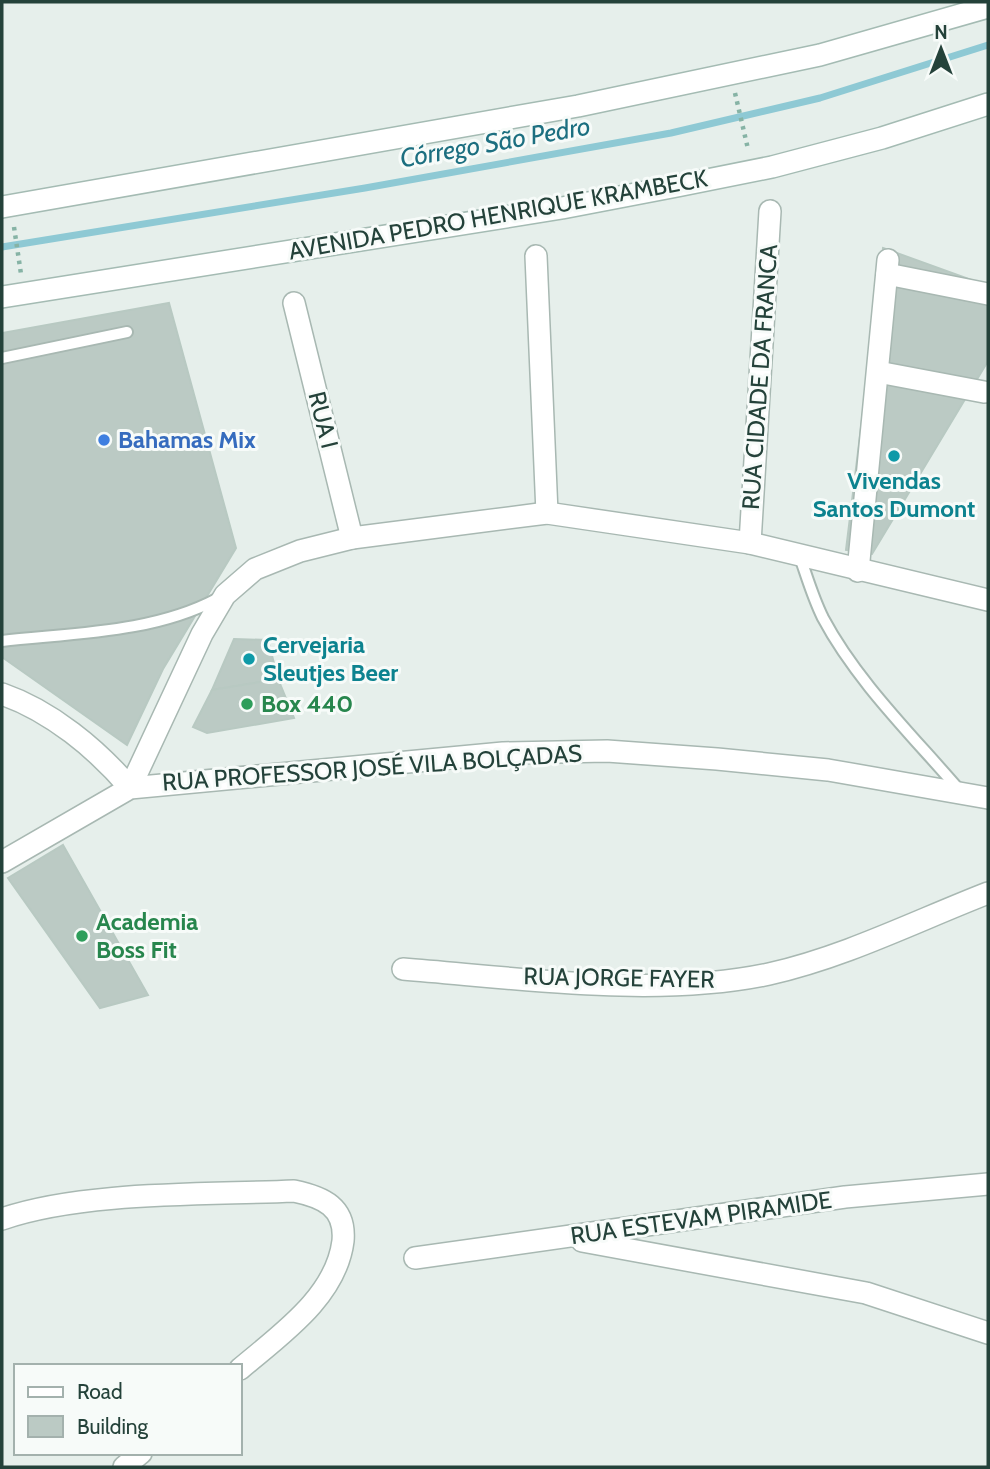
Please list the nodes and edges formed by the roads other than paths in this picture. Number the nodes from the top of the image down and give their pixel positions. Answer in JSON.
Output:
{"nodes":[{"id":1,"x":988,"y":7,"type":"edge"},
{"id":2,"x":988,"y":104,"type":"edge"},
{"id":3,"x":2,"y":207,"type":"edge"},
{"id":4,"x":770,"y":211,"type":"dead end"},
{"id":5,"x":536,"y":256,"type":"dead end"},
{"id":6,"x":988,"y":294,"type":"edge"},
{"id":7,"x":2,"y":297,"type":"edge"},
{"id":8,"x":294,"y":303,"type":"dead end"},
{"id":9,"x":127,"y":332,"type":"dead end"},
{"id":10,"x":2,"y":358,"type":"edge"},
{"id":11,"x":878,"y":372,"type":"junction"},
{"id":12,"x":984,"y":392,"type":"dead end"},
{"id":13,"x":547,"y":513,"type":"junction"},
{"id":14,"x":352,"y":538,"type":"junction"},
{"id":15,"x":750,"y":543,"type":"junction"},
{"id":16,"x":800,"y":557,"type":"junction"},
{"id":17,"x":858,"y":571,"type":"junction"},
{"id":18,"x":225,"y":595,"type":"junction"},
{"id":19,"x":988,"y":600,"type":"edge"},
{"id":20,"x":2,"y":641,"type":"edge"},
{"id":21,"x":2,"y":694,"type":"edge"},
{"id":22,"x":130,"y":788,"type":"junction"},
{"id":23,"x":962,"y":792,"type":"junction"},
{"id":24,"x":988,"y":798,"type":"edge"},
{"id":25,"x":2,"y":862,"type":"edge"},
{"id":26,"x":988,"y":893,"type":"edge"},
{"id":27,"x":404,"y":969,"type":"dead end"},
{"id":28,"x":988,"y":1184,"type":"edge"},
{"id":29,"x":2,"y":1219,"type":"edge"},
{"id":30,"x":561,"y":1237,"type":"junction"},
{"id":31,"x":415,"y":1258,"type":"dead end"},
{"id":32,"x":988,"y":1333,"type":"edge"},
{"id":33,"x":242,"y":1367,"type":"edge"},
{"id":34,"x":139,"y":1455,"type":"edge"},
{"id":35,"x":124,"y":1467,"type":"edge"}],
"edges":[{"from":1,"to":3,"type":"street"},
{"from":2,"to":7,"type":"street","name":"AVENIDA PEDRO HENRIQUE KRAMBECK"},
{"from":4,"to":15,"type":"street","name":"RUA CIDADE DA FRANCA"},
{"from":5,"to":13,"type":"street"},
{"from":6,"to":11,"type":"street"},
{"from":8,"to":14,"type":"street","name":"RUA I"},
{"from":9,"to":10,"type":"lane"},
{"from":11,"to":12,"type":"street"},
{"from":11,"to":17,"type":"street"},
{"from":13,"to":14,"type":"street"},
{"from":13,"to":15,"type":"street"},
{"from":14,"to":18,"type":"street"},
{"from":15,"to":16,"type":"street"},
{"from":16,"to":17,"type":"street"},
{"from":16,"to":23,"type":"lane"},
{"from":17,"to":19,"type":"street"},
{"from":18,"to":20,"type":"lane"},
{"from":18,"to":22,"type":"street"},
{"from":21,"to":22,"type":"street"},
{"from":22,"to":23,"type":"street","name":"RUA PROFESSOR JOSÉ VILA BOLÇADAS"},
{"from":22,"to":25,"type":"street"},
{"from":23,"to":24,"type":"street","name":"RUA PROFESSOR JOSÉ VILA BOLÇADAS"},
{"from":26,"to":27,"type":"street","name":"RUA JORGE FAYER"},
{"from":28,"to":30,"type":"street","name":"RUA ESTEVAM PIRAMIDE"},
{"from":29,"to":33,"type":"street"},
{"from":30,"to":31,"type":"street","name":"RUA ESTEVAM PIRAMIDE"},
{"from":30,"to":32,"type":"street"},
{"from":34,"to":35,"type":"street"}]}
